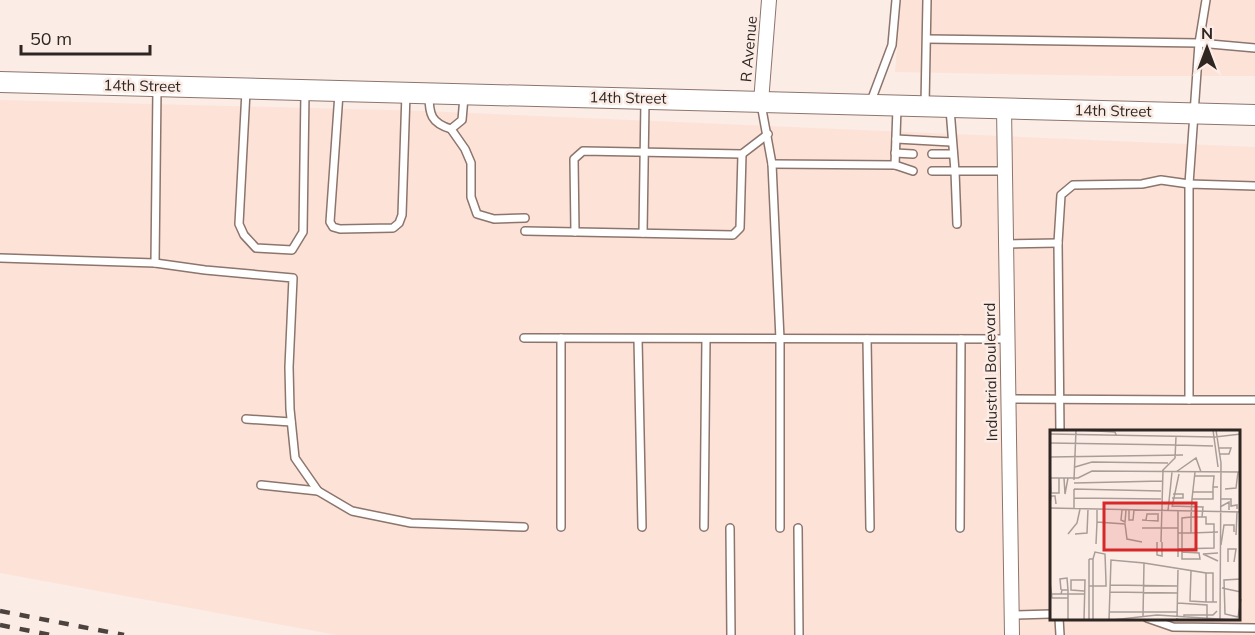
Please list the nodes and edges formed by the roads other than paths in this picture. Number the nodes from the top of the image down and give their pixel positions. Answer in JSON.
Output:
{"nodes":[{"id":1,"x":769,"y":0,"type":"edge"},
{"id":2,"x":896,"y":0,"type":"edge"},
{"id":3,"x":927,"y":0,"type":"edge"},
{"id":4,"x":1206,"y":0,"type":"edge"},
{"id":5,"x":927,"y":39,"type":"junction"},
{"id":6,"x":1199,"y":43,"type":"junction"},
{"id":7,"x":1255,"y":48,"type":"edge"},
{"id":8,"x":0,"y":82,"type":"edge"},
{"id":9,"x":157,"y":86,"type":"junction"},
{"id":10,"x":246,"y":88,"type":"junction"},
{"id":11,"x":305,"y":90,"type":"junction"},
{"id":12,"x":339,"y":91,"type":"junction"},
{"id":13,"x":406,"y":93,"type":"junction"},
{"id":14,"x":429,"y":93,"type":"junction"},
{"id":15,"x":464,"y":94,"type":"junction"},
{"id":16,"x":645,"y":99,"type":"junction"},
{"id":17,"x":761,"y":102,"type":"junction"},
{"id":18,"x":870,"y":105,"type":"junction"},
{"id":19,"x":897,"y":105,"type":"junction"},
{"id":20,"x":925,"y":106,"type":"junction"},
{"id":21,"x":950,"y":106,"type":"junction"},
{"id":22,"x":1004,"y":108,"type":"junction"},
{"id":23,"x":1195,"y":113,"type":"junction"},
{"id":24,"x":1255,"y":115,"type":"edge"},
{"id":25,"x":451,"y":129,"type":"junction"},
{"id":26,"x":768,"y":134,"type":"junction"},
{"id":27,"x":896,"y":139,"type":"junction"},
{"id":28,"x":951,"y":142,"type":"junction"},
{"id":29,"x":643,"y":152,"type":"junction"},
{"id":30,"x":895,"y":153,"type":"junction"},
{"id":31,"x":742,"y":154,"type":"junction"},
{"id":32,"x":913,"y":154,"type":"dead end"},
{"id":33,"x":932,"y":154,"type":"dead end"},
{"id":34,"x":953,"y":154,"type":"junction"},
{"id":35,"x":772,"y":164,"type":"junction"},
{"id":36,"x":895,"y":165,"type":"junction"},
{"id":37,"x":913,"y":171,"type":"dead end"},
{"id":38,"x":932,"y":171,"type":"dead end"},
{"id":39,"x":955,"y":171,"type":"junction"},
{"id":40,"x":1005,"y":171,"type":"junction"},
{"id":41,"x":1189,"y":184,"type":"junction"},
{"id":42,"x":1255,"y":186,"type":"edge"},
{"id":43,"x":525,"y":218,"type":"dead end"},
{"id":44,"x":957,"y":224,"type":"dead end"},
{"id":45,"x":525,"y":231,"type":"dead end"},
{"id":46,"x":575,"y":232,"type":"junction"},
{"id":47,"x":644,"y":233,"type":"junction"},
{"id":48,"x":1059,"y":243,"type":"junction"},
{"id":49,"x":1006,"y":244,"type":"junction"},
{"id":50,"x":0,"y":258,"type":"edge"},
{"id":51,"x":155,"y":263,"type":"junction"},
{"id":52,"x":524,"y":338,"type":"dead end"},
{"id":53,"x":561,"y":338,"type":"junction"},
{"id":54,"x":638,"y":339,"type":"junction"},
{"id":55,"x":706,"y":339,"type":"junction"},
{"id":56,"x":780,"y":339,"type":"junction"},
{"id":57,"x":867,"y":339,"type":"junction"},
{"id":58,"x":961,"y":339,"type":"junction"},
{"id":59,"x":1007,"y":339,"type":"junction"},
{"id":60,"x":1008,"y":399,"type":"junction"},
{"id":61,"x":1060,"y":399,"type":"junction"},
{"id":62,"x":1189,"y":400,"type":"junction"},
{"id":63,"x":1255,"y":400,"type":"edge"},
{"id":64,"x":246,"y":418,"type":"dead end"},
{"id":65,"x":291,"y":422,"type":"junction"},
{"id":66,"x":1059,"y":430,"type":"edge"},
{"id":67,"x":261,"y":485,"type":"dead end"},
{"id":68,"x":318,"y":491,"type":"junction"},
{"id":69,"x":524,"y":527,"type":"dead end"},
{"id":70,"x":561,"y":527,"type":"dead end"},
{"id":71,"x":642,"y":527,"type":"dead end"},
{"id":72,"x":704,"y":527,"type":"dead end"},
{"id":73,"x":730,"y":528,"type":"dead end"},
{"id":74,"x":780,"y":528,"type":"dead end"},
{"id":75,"x":798,"y":528,"type":"dead end"},
{"id":76,"x":870,"y":528,"type":"dead end"},
{"id":77,"x":960,"y":528,"type":"dead end"},
{"id":78,"x":1050,"y":614,"type":"edge"},
{"id":79,"x":1011,"y":615,"type":"junction"},
{"id":80,"x":1059,"y":620,"type":"edge"},
{"id":81,"x":1153,"y":620,"type":"edge"},
{"id":82,"x":1198,"y":622,"type":"edge"},
{"id":83,"x":1255,"y":628,"type":"edge"},
{"id":84,"x":731,"y":635,"type":"edge"},
{"id":85,"x":799,"y":635,"type":"edge"},
{"id":86,"x":1012,"y":635,"type":"edge"},
{"id":87,"x":1060,"y":635,"type":"edge"}],
"edges":[{"from":1,"to":17,"type":"street","name":"R Avenue"},
{"from":2,"to":18,"type":"lane"},
{"from":3,"to":5,"type":"lane"},
{"from":4,"to":6,"type":"lane"},
{"from":5,"to":6,"type":"lane"},
{"from":5,"to":20,"type":"lane"},
{"from":6,"to":7,"type":"lane"},
{"from":6,"to":23,"type":"lane"},
{"from":8,"to":9,"type":"main road","name":"14th Street"},
{"from":9,"to":10,"type":"main road","name":"14th Street"},
{"from":9,"to":51,"type":"lane"},
{"from":10,"to":11,"type":"main road","name":"14th Street"},
{"from":10,"to":11,"type":"lane"},
{"from":11,"to":12,"type":"main road","name":"14th Street"},
{"from":12,"to":13,"type":"main road","name":"14th Street"},
{"from":12,"to":13,"type":"lane"},
{"from":13,"to":14,"type":"main road","name":"14th Street"},
{"from":14,"to":15,"type":"main road","name":"14th Street"},
{"from":14,"to":25,"type":"lane"},
{"from":15,"to":16,"type":"main road","name":"14th Street"},
{"from":15,"to":25,"type":"lane"},
{"from":16,"to":17,"type":"main road","name":"14th Street"},
{"from":16,"to":29,"type":"lane"},
{"from":17,"to":18,"type":"main road","name":"14th Street"},
{"from":17,"to":26,"type":"lane"},
{"from":18,"to":19,"type":"main road","name":"14th Street"},
{"from":19,"to":20,"type":"main road","name":"14th Street"},
{"from":19,"to":27,"type":"lane"},
{"from":20,"to":21,"type":"main road","name":"14th Street"},
{"from":21,"to":22,"type":"main road","name":"14th Street"},
{"from":21,"to":28,"type":"lane"},
{"from":22,"to":23,"type":"main road","name":"14th Street"},
{"from":22,"to":40,"type":"street","name":"Industrial Boulevard"},
{"from":23,"to":24,"type":"main road","name":"14th Street"},
{"from":23,"to":41,"type":"lane"},
{"from":25,"to":43,"type":"lane"},
{"from":26,"to":31,"type":"lane"},
{"from":26,"to":35,"type":"lane"},
{"from":27,"to":28,"type":"lane"},
{"from":27,"to":30,"type":"lane"},
{"from":28,"to":34,"type":"lane"},
{"from":29,"to":31,"type":"lane"},
{"from":29,"to":46,"type":"lane"},
{"from":29,"to":47,"type":"lane"},
{"from":30,"to":32,"type":"lane"},
{"from":30,"to":36,"type":"lane"},
{"from":31,"to":47,"type":"lane"},
{"from":33,"to":34,"type":"lane"},
{"from":34,"to":39,"type":"lane"},
{"from":35,"to":36,"type":"lane"},
{"from":35,"to":56,"type":"lane"},
{"from":36,"to":37,"type":"lane"},
{"from":38,"to":39,"type":"lane"},
{"from":39,"to":40,"type":"lane"},
{"from":39,"to":44,"type":"lane"},
{"from":40,"to":49,"type":"street","name":"Industrial Boulevard"},
{"from":41,"to":42,"type":"lane"},
{"from":41,"to":48,"type":"lane"},
{"from":41,"to":62,"type":"lane"},
{"from":45,"to":46,"type":"lane"},
{"from":46,"to":47,"type":"lane"},
{"from":48,"to":49,"type":"lane"},
{"from":48,"to":61,"type":"lane"},
{"from":49,"to":59,"type":"street","name":"Industrial Boulevard"},
{"from":50,"to":51,"type":"lane"},
{"from":51,"to":65,"type":"lane"},
{"from":52,"to":53,"type":"lane"},
{"from":53,"to":54,"type":"lane"},
{"from":53,"to":70,"type":"lane"},
{"from":54,"to":55,"type":"lane"},
{"from":54,"to":71,"type":"lane"},
{"from":55,"to":56,"type":"lane"},
{"from":55,"to":72,"type":"lane"},
{"from":56,"to":57,"type":"lane"},
{"from":56,"to":74,"type":"lane"},
{"from":57,"to":58,"type":"lane"},
{"from":57,"to":76,"type":"lane"},
{"from":58,"to":59,"type":"lane"},
{"from":58,"to":77,"type":"lane"},
{"from":59,"to":60,"type":"street","name":"Industrial Boulevard"},
{"from":60,"to":61,"type":"lane"},
{"from":60,"to":79,"type":"street","name":"Industrial Boulevard"},
{"from":61,"to":62,"type":"lane"},
{"from":61,"to":66,"type":"lane"},
{"from":62,"to":63,"type":"lane"},
{"from":64,"to":65,"type":"lane"},
{"from":65,"to":68,"type":"lane"},
{"from":67,"to":68,"type":"lane"},
{"from":68,"to":69,"type":"lane"},
{"from":73,"to":84,"type":"lane"},
{"from":75,"to":85,"type":"lane"},
{"from":78,"to":79,"type":"lane"},
{"from":79,"to":86,"type":"street","name":"Industrial Boulevard"},
{"from":80,"to":87,"type":"lane"},
{"from":81,"to":82,"type":"lane"},
{"from":82,"to":83,"type":"lane"}]}
